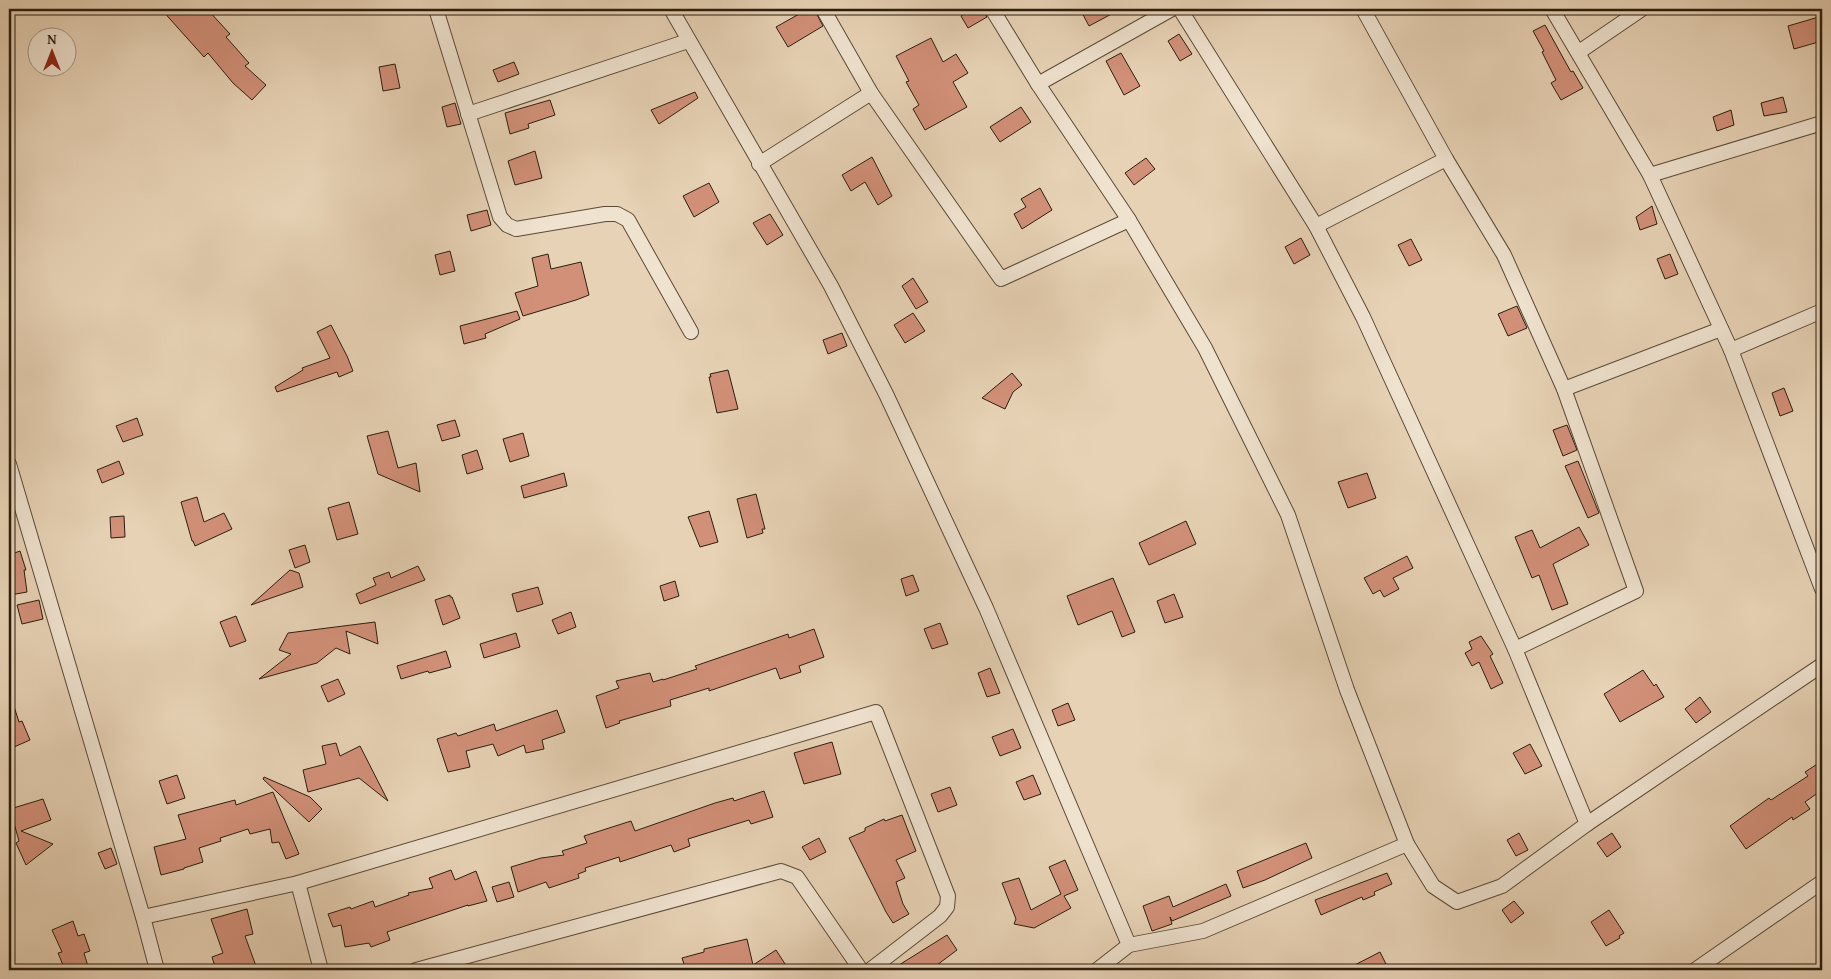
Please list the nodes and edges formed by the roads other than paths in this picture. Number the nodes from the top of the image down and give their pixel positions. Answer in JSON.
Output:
{"nodes":[{"id":1,"x":436,"y":9,"type":"edge"},
{"id":2,"x":671,"y":9,"type":"edge"},
{"id":3,"x":823,"y":9,"type":"edge"},
{"id":4,"x":992,"y":9,"type":"edge"},
{"id":5,"x":1172,"y":9,"type":"edge"},
{"id":6,"x":1180,"y":9,"type":"edge"},
{"id":7,"x":1363,"y":9,"type":"edge"},
{"id":8,"x":1552,"y":9,"type":"edge"},
{"id":9,"x":1642,"y":9,"type":"edge"},
{"id":10,"x":688,"y":42,"type":"junction"},
{"id":11,"x":1579,"y":52,"type":"junction"},
{"id":12,"x":1038,"y":84,"type":"junction"},
{"id":13,"x":871,"y":94,"type":"junction"},
{"id":14,"x":468,"y":114,"type":"junction"},
{"id":15,"x":1822,"y":123,"type":"edge"},
{"id":16,"x":1446,"y":159,"type":"junction"},
{"id":17,"x":759,"y":164,"type":"junction"},
{"id":18,"x":1650,"y":175,"type":"junction"},
{"id":19,"x":1129,"y":220,"type":"junction"},
{"id":20,"x":1316,"y":226,"type":"junction"},
{"id":21,"x":1822,"y":311,"type":"edge"},
{"id":22,"x":1721,"y":329,"type":"junction"},
{"id":23,"x":691,"y":332,"type":"dead end"},
{"id":24,"x":1731,"y":350,"type":"junction"},
{"id":25,"x":1564,"y":389,"type":"junction"},
{"id":26,"x":9,"y":464,"type":"edge"},
{"id":27,"x":1822,"y":589,"type":"edge"},
{"id":28,"x":1515,"y":649,"type":"junction"},
{"id":29,"x":1822,"y":665,"type":"edge"},
{"id":30,"x":1587,"y":824,"type":"junction"},
{"id":31,"x":1407,"y":844,"type":"junction"},
{"id":32,"x":1822,"y":882,"type":"edge"},
{"id":33,"x":298,"y":883,"type":"junction"},
{"id":34,"x":143,"y":917,"type":"junction"},
{"id":35,"x":1128,"y":945,"type":"junction"},
{"id":36,"x":157,"y":970,"type":"edge"},
{"id":37,"x":321,"y":970,"type":"edge"},
{"id":38,"x":416,"y":970,"type":"edge"},
{"id":39,"x":862,"y":970,"type":"edge"},
{"id":40,"x":870,"y":970,"type":"edge"},
{"id":41,"x":1097,"y":970,"type":"edge"},
{"id":42,"x":1695,"y":970,"type":"edge"}],
"edges":[{"from":1,"to":14,"type":"street"},
{"from":2,"to":10,"type":"street"},
{"from":3,"to":13,"type":"street"},
{"from":4,"to":12,"type":"street"},
{"from":5,"to":12,"type":"street"},
{"from":6,"to":20,"type":"street"},
{"from":7,"to":16,"type":"street"},
{"from":8,"to":11,"type":"street"},
{"from":9,"to":11,"type":"street"},
{"from":10,"to":14,"type":"street"},
{"from":10,"to":17,"type":"street"},
{"from":11,"to":18,"type":"street"},
{"from":12,"to":19,"type":"street"},
{"from":13,"to":17,"type":"street"},
{"from":13,"to":19,"type":"street"},
{"from":14,"to":23,"type":"street"},
{"from":15,"to":18,"type":"street"},
{"from":16,"to":20,"type":"street"},
{"from":16,"to":25,"type":"street"},
{"from":17,"to":35,"type":"street"},
{"from":18,"to":22,"type":"street"},
{"from":19,"to":31,"type":"street"},
{"from":20,"to":28,"type":"street"},
{"from":21,"to":24,"type":"street"},
{"from":22,"to":24,"type":"street"},
{"from":22,"to":25,"type":"street"},
{"from":24,"to":27,"type":"street"},
{"from":25,"to":28,"type":"street"},
{"from":26,"to":34,"type":"street"},
{"from":28,"to":30,"type":"street"},
{"from":29,"to":30,"type":"street"},
{"from":30,"to":31,"type":"street"},
{"from":31,"to":35,"type":"street"},
{"from":32,"to":42,"type":"street"},
{"from":33,"to":34,"type":"street"},
{"from":33,"to":37,"type":"street"},
{"from":33,"to":40,"type":"street"},
{"from":34,"to":36,"type":"street"},
{"from":35,"to":41,"type":"street"},
{"from":38,"to":39,"type":"street"}]}
